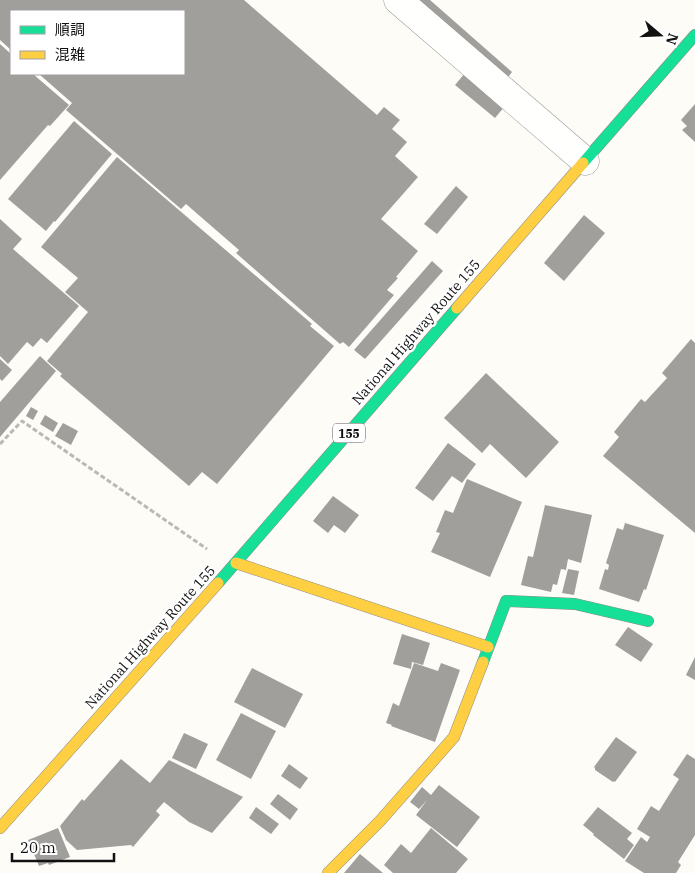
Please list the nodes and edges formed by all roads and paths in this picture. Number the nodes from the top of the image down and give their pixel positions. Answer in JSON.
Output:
{"nodes":[{"id":1,"x":398,"y":0,"type":"edge"},
{"id":2,"x":692,"y":44,"type":"edge"},
{"id":3,"x":584,"y":161,"type":"junction"},
{"id":4,"x":0,"y":444,"type":"edge"},
{"id":5,"x":211,"y":552,"type":"dead end"},
{"id":6,"x":236,"y":563,"type":"junction"},
{"id":7,"x":648,"y":621,"type":"dead end"},
{"id":8,"x":488,"y":647,"type":"junction"},
{"id":9,"x":0,"y":827,"type":"edge"},
{"id":10,"x":328,"y":873,"type":"edge"}],
"edges":[{"from":1,"to":3,"type":"street"},
{"from":2,"to":3,"type":"main road","name":"National Highway Route 155","number":"155"},
{"from":3,"to":6,"type":"main road","name":"National Highway Route 155","number":"155"},
{"from":4,"to":5,"type":"path"},
{"from":6,"to":8,"type":"main road"},
{"from":6,"to":9,"type":"main road","name":"National Highway Route 155","number":"155"},
{"from":7,"to":8,"type":"main road"},
{"from":8,"to":10,"type":"main road"}]}
